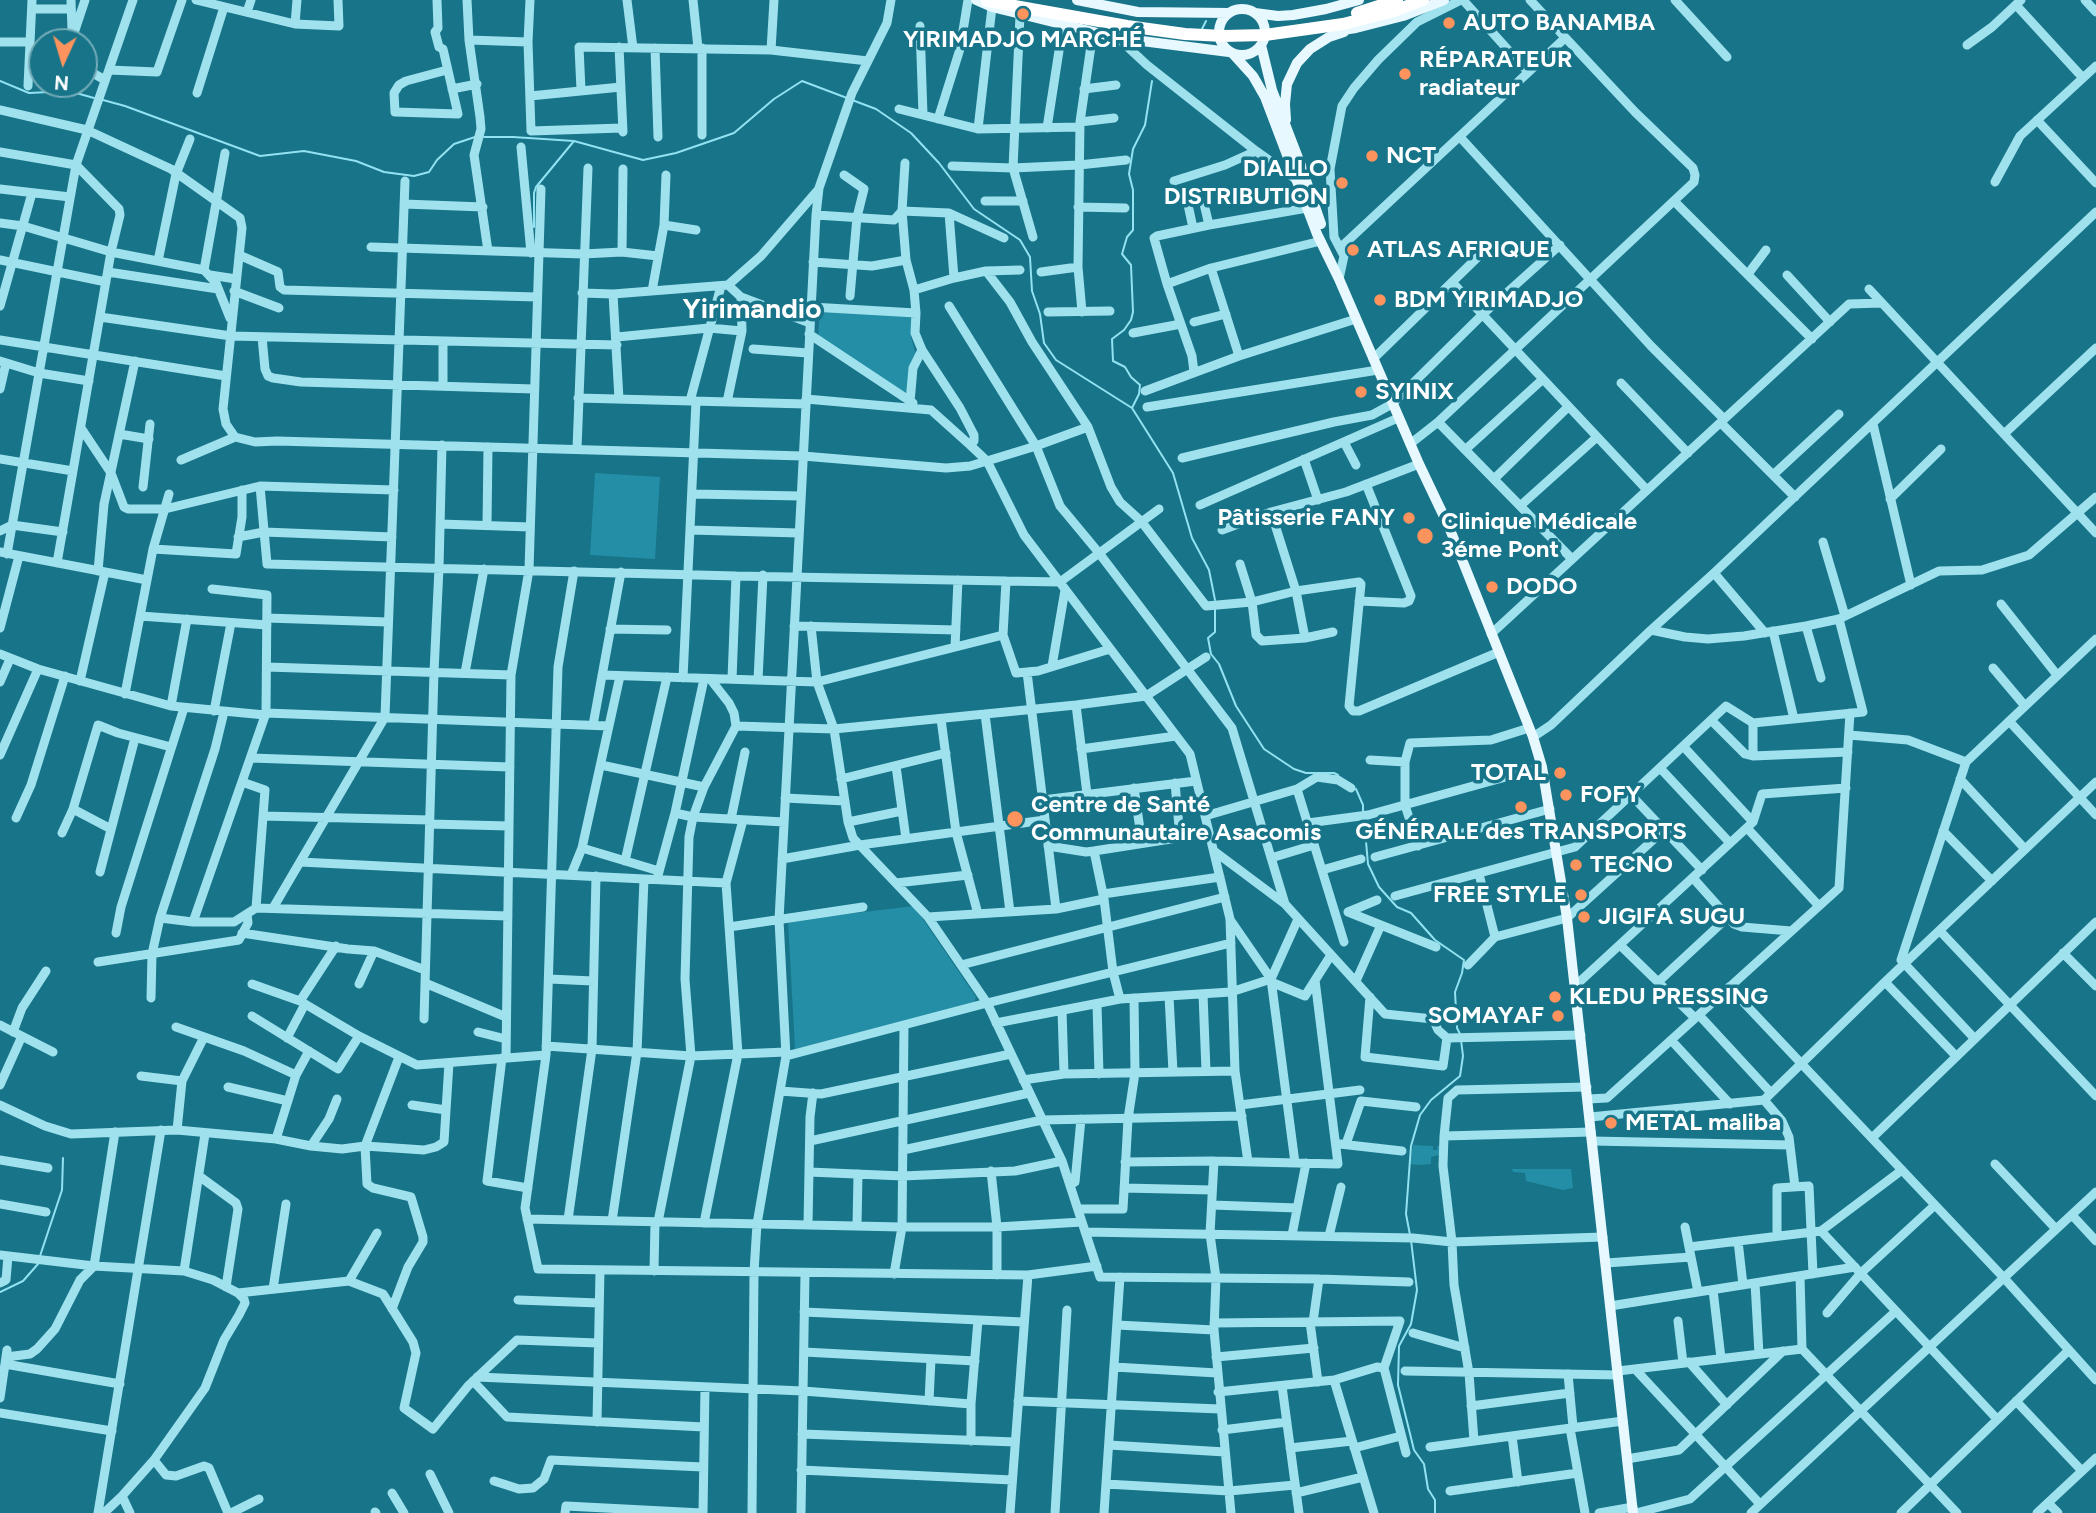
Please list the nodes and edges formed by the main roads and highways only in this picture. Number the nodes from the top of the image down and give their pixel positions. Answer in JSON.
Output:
{"nodes":[{"id":1,"x":1014,"y":0,"type":"edge"},
{"id":2,"x":1077,"y":0,"type":"edge"},
{"id":3,"x":1359,"y":0,"type":"edge"},
{"id":4,"x":1396,"y":0,"type":"edge"},
{"id":5,"x":1423,"y":0,"type":"edge"},
{"id":6,"x":1444,"y":0,"type":"edge"},
{"id":7,"x":985,"y":3,"type":"edge"},
{"id":8,"x":1325,"y":5,"type":"edge"},
{"id":9,"x":1229,"y":13,"type":"junction"},
{"id":10,"x":1255,"y":13,"type":"junction"},
{"id":11,"x":1356,"y":28,"type":"junction"},
{"id":12,"x":1262,"y":43,"type":"junction"},
{"id":13,"x":1231,"y":53,"type":"junction"},
{"id":14,"x":1287,"y":130,"type":"junction"},
{"id":15,"x":1338,"y":278,"type":"junction"},
{"id":16,"x":1634,"y":1511,"type":"edge"}],
"edges":[{"from":1,"to":4,"type":"highway","bridge":true},
{"from":2,"to":9,"type":"main road"},
{"from":3,"to":8,"type":"main road"},
{"from":5,"to":7,"type":"highway","bridge":true},
{"from":6,"to":11,"type":"main road"},
{"from":7,"to":13,"type":"main road"},
{"from":8,"to":10,"type":"main road"},
{"from":9,"to":10,"type":"main road"},
{"from":9,"to":13,"type":"main road"},
{"from":10,"to":12,"type":"main road"},
{"from":11,"to":12,"type":"main road"},
{"from":11,"to":14,"type":"main road"},
{"from":12,"to":13,"type":"main road"},
{"from":12,"to":14,"type":"main road"},
{"from":13,"to":15,"type":"main road"},
{"from":14,"to":15,"type":"main road"},
{"from":15,"to":16,"type":"main road"}]}
